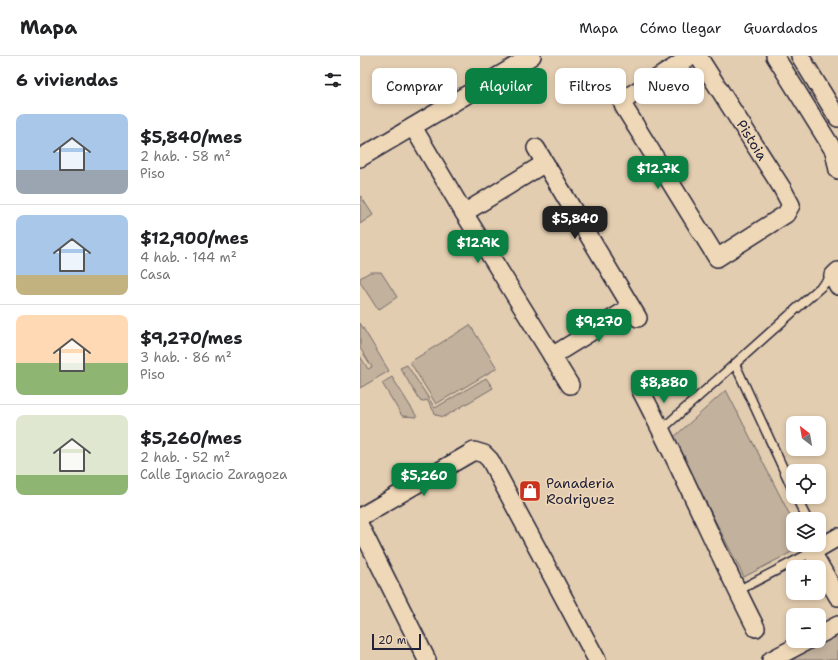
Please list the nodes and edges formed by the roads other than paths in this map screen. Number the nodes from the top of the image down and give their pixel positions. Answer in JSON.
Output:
{"nodes":[{"id":1,"x":532,"y":56,"type":"edge"},
{"id":2,"x":692,"y":56,"type":"edge"},
{"id":3,"x":698,"y":56,"type":"edge"},
{"id":4,"x":775,"y":56,"type":"edge"},
{"id":5,"x":800,"y":56,"type":"edge"},
{"id":6,"x":838,"y":118,"type":"edge"},
{"id":7,"x":412,"y":127,"type":"junction"},
{"id":8,"x":536,"y":148,"type":"dead end"},
{"id":9,"x":836,"y":150,"type":"edge"},
{"id":10,"x":360,"y":158,"type":"edge"},
{"id":11,"x":545,"y":163,"type":"junction"},
{"id":12,"x":838,"y":170,"type":"edge"},
{"id":13,"x":464,"y":213,"type":"junction"},
{"id":14,"x":836,"y":278,"type":"edge"},
{"id":15,"x":552,"y":356,"type":"junction"},
{"id":16,"x":735,"y":364,"type":"junction"},
{"id":17,"x":570,"y":385,"type":"dead end"},
{"id":18,"x":641,"y":391,"type":"dead end"},
{"id":19,"x":661,"y":430,"type":"junction"},
{"id":20,"x":786,"y":475,"type":"edge"},
{"id":21,"x":360,"y":517,"type":"edge"},
{"id":22,"x":360,"y":526,"type":"edge"},
{"id":23,"x":838,"y":537,"type":"edge"},
{"id":24,"x":826,"y":543,"type":"edge"},
{"id":25,"x":810,"y":552,"type":"edge"},
{"id":26,"x":819,"y":552,"type":"edge"},
{"id":27,"x":737,"y":592,"type":"junction"},
{"id":28,"x":838,"y":597,"type":"edge"},
{"id":29,"x":838,"y":625,"type":"edge"},
{"id":30,"x":756,"y":628,"type":"dead end"},
{"id":31,"x":826,"y":631,"type":"edge"},
{"id":32,"x":794,"y":648,"type":"edge"},
{"id":33,"x":427,"y":660,"type":"edge"},
{"id":34,"x":597,"y":660,"type":"edge"},
{"id":35,"x":771,"y":660,"type":"edge"}],
"edges":[{"from":1,"to":7,"type":"street"},
{"from":2,"to":3,"type":"street","name":"Pistoia"},
{"from":4,"to":9,"type":"street"},
{"from":5,"to":6,"type":"street"},
{"from":7,"to":10,"type":"street"},
{"from":7,"to":13,"type":"street"},
{"from":8,"to":11,"type":"street"},
{"from":9,"to":12,"type":"street"},
{"from":11,"to":13,"type":"street"},
{"from":11,"to":15,"type":"street"},
{"from":13,"to":15,"type":"street"},
{"from":14,"to":16,"type":"lane"},
{"from":15,"to":17,"type":"street"},
{"from":16,"to":19,"type":"lane"},
{"from":16,"to":20,"type":"lane"},
{"from":18,"to":19,"type":"street"},
{"from":19,"to":27,"type":"street"},
{"from":21,"to":34,"type":"street"},
{"from":22,"to":33,"type":"street"},
{"from":23,"to":24,"type":"street"},
{"from":25,"to":27,"type":"lane"},
{"from":26,"to":28,"type":"street"},
{"from":27,"to":30,"type":"street"},
{"from":29,"to":31,"type":"street"},
{"from":32,"to":35,"type":"street"}]}
